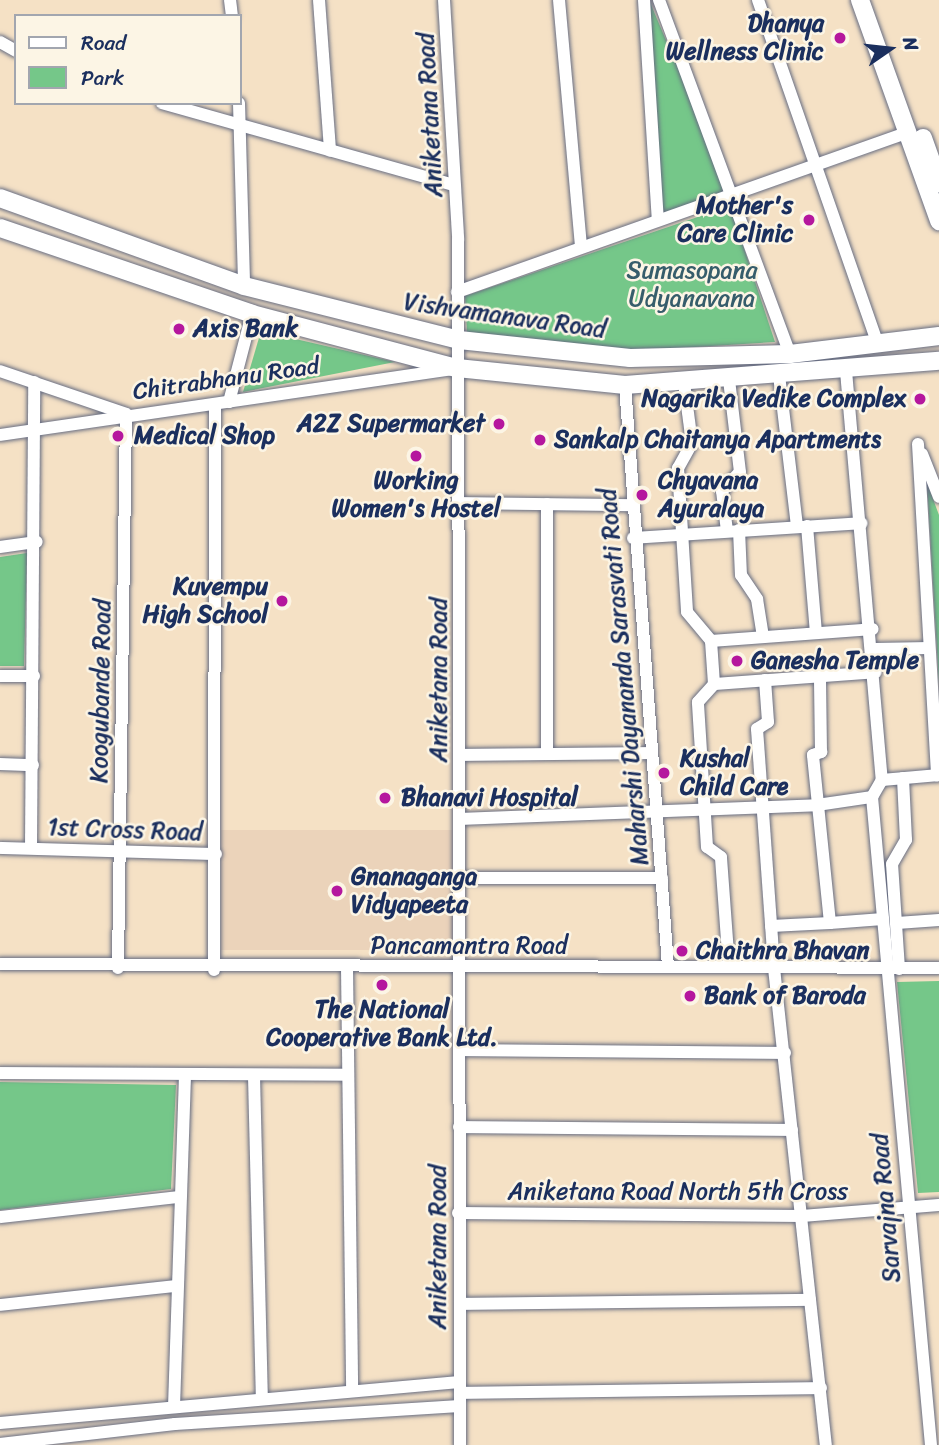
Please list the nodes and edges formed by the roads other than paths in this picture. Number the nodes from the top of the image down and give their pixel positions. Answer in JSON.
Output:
{"nodes":[{"id":1,"x":319,"y":0,"type":"edge"},
{"id":2,"x":444,"y":0,"type":"edge"},
{"id":3,"x":559,"y":0,"type":"edge"},
{"id":4,"x":644,"y":0,"type":"edge"},
{"id":5,"x":659,"y":0,"type":"edge"},
{"id":6,"x":758,"y":0,"type":"edge"},
{"id":7,"x":860,"y":0,"type":"edge"},
{"id":8,"x":873,"y":0,"type":"edge"},
{"id":9,"x":169,"y":105,"type":"edge"},
{"id":10,"x":239,"y":105,"type":"edge"},
{"id":11,"x":241,"y":126,"type":"junction"},
{"id":12,"x":908,"y":132,"type":"junction"},
{"id":13,"x":330,"y":151,"type":"junction"},
{"id":14,"x":816,"y":167,"type":"junction"},
{"id":15,"x":939,"y":183,"type":"edge"},
{"id":16,"x":454,"y":185,"type":"junction"},
{"id":17,"x":736,"y":195,"type":"junction"},
{"id":18,"x":0,"y":198,"type":"edge"},
{"id":19,"x":658,"y":220,"type":"junction"},
{"id":20,"x":939,"y":221,"type":"edge"},
{"id":21,"x":0,"y":228,"type":"edge"},
{"id":22,"x":581,"y":247,"type":"junction"},
{"id":23,"x":244,"y":286,"type":"junction"},
{"id":24,"x":457,"y":292,"type":"junction"},
{"id":25,"x":252,"y":314,"type":"junction"},
{"id":26,"x":939,"y":337,"type":"edge"},
{"id":27,"x":459,"y":340,"type":"junction"},
{"id":28,"x":878,"y":344,"type":"junction"},
{"id":29,"x":790,"y":354,"type":"junction"},
{"id":30,"x":939,"y":360,"type":"edge"},
{"id":31,"x":457,"y":368,"type":"junction"},
{"id":32,"x":0,"y":371,"type":"edge"},
{"id":33,"x":846,"y":371,"type":"junction"},
{"id":34,"x":779,"y":375,"type":"junction"},
{"id":35,"x":729,"y":380,"type":"junction"},
{"id":36,"x":34,"y":382,"type":"junction"},
{"id":37,"x":684,"y":383,"type":"junction"},
{"id":38,"x":625,"y":385,"type":"junction"},
{"id":39,"x":229,"y":402,"type":"junction"},
{"id":40,"x":215,"y":404,"type":"junction"},
{"id":41,"x":126,"y":414,"type":"junction"},
{"id":42,"x":35,"y":429,"type":"junction"},
{"id":43,"x":0,"y":435,"type":"edge"},
{"id":44,"x":939,"y":496,"type":"edge"},
{"id":45,"x":460,"y":503,"type":"junction"},
{"id":46,"x":547,"y":504,"type":"junction"},
{"id":47,"x":630,"y":505,"type":"junction"},
{"id":48,"x":862,"y":523,"type":"junction"},
{"id":49,"x":802,"y":526,"type":"junction"},
{"id":50,"x":733,"y":530,"type":"junction"},
{"id":51,"x":684,"y":535,"type":"junction"},
{"id":52,"x":633,"y":538,"type":"junction"},
{"id":53,"x":37,"y":542,"type":"junction"},
{"id":54,"x":0,"y":547,"type":"edge"},
{"id":55,"x":873,"y":629,"type":"junction"},
{"id":56,"x":816,"y":633,"type":"junction"},
{"id":57,"x":763,"y":638,"type":"junction"},
{"id":58,"x":711,"y":641,"type":"junction"},
{"id":59,"x":929,"y":648,"type":"junction"},
{"id":60,"x":875,"y":649,"type":"junction"},
{"id":61,"x":876,"y":671,"type":"junction"},
{"id":62,"x":0,"y":676,"type":"edge"},
{"id":63,"x":34,"y":676,"type":"junction"},
{"id":64,"x":820,"y":676,"type":"junction"},
{"id":65,"x":765,"y":680,"type":"junction"},
{"id":66,"x":714,"y":684,"type":"junction"},
{"id":67,"x":937,"y":725,"type":"edge"},
{"id":68,"x":650,"y":753,"type":"junction"},
{"id":69,"x":547,"y":754,"type":"junction"},
{"id":70,"x":459,"y":755,"type":"junction"},
{"id":71,"x":0,"y":764,"type":"edge"},
{"id":72,"x":33,"y":765,"type":"junction"},
{"id":73,"x":938,"y":775,"type":"edge"},
{"id":74,"x":903,"y":778,"type":"junction"},
{"id":75,"x":882,"y":780,"type":"junction"},
{"id":76,"x":872,"y":797,"type":"junction"},
{"id":77,"x":817,"y":805,"type":"junction"},
{"id":78,"x":763,"y":807,"type":"junction"},
{"id":79,"x":705,"y":811,"type":"junction"},
{"id":80,"x":656,"y":814,"type":"junction"},
{"id":81,"x":459,"y":819,"type":"junction"},
{"id":82,"x":0,"y":848,"type":"edge"},
{"id":83,"x":32,"y":848,"type":"junction"},
{"id":84,"x":120,"y":848,"type":"junction"},
{"id":85,"x":216,"y":854,"type":"junction"},
{"id":86,"x":459,"y":878,"type":"junction"},
{"id":87,"x":662,"y":878,"type":"junction"},
{"id":88,"x":883,"y":919,"type":"junction"},
{"id":89,"x":939,"y":920,"type":"edge"},
{"id":90,"x":830,"y":923,"type":"junction"},
{"id":91,"x":897,"y":923,"type":"junction"},
{"id":92,"x":771,"y":926,"type":"junction"},
{"id":93,"x":0,"y":964,"type":"edge"},
{"id":94,"x":459,"y":966,"type":"junction"},
{"id":95,"x":668,"y":966,"type":"junction"},
{"id":96,"x":347,"y":967,"type":"junction"},
{"id":97,"x":729,"y":967,"type":"junction"},
{"id":98,"x":118,"y":968,"type":"junction"},
{"id":99,"x":774,"y":968,"type":"junction"},
{"id":100,"x":892,"y":968,"type":"junction"},
{"id":101,"x":939,"y":968,"type":"edge"},
{"id":102,"x":214,"y":970,"type":"junction"},
{"id":103,"x":460,"y":1051,"type":"junction"},
{"id":104,"x":785,"y":1053,"type":"junction"},
{"id":105,"x":0,"y":1073,"type":"edge"},
{"id":106,"x":185,"y":1075,"type":"junction"},
{"id":107,"x":348,"y":1075,"type":"junction"},
{"id":108,"x":254,"y":1076,"type":"junction"},
{"id":109,"x":459,"y":1127,"type":"junction"},
{"id":110,"x":793,"y":1130,"type":"junction"},
{"id":111,"x":178,"y":1197,"type":"junction"},
{"id":112,"x":939,"y":1206,"type":"edge"},
{"id":113,"x":907,"y":1209,"type":"junction"},
{"id":114,"x":458,"y":1213,"type":"junction"},
{"id":115,"x":802,"y":1216,"type":"junction"},
{"id":116,"x":0,"y":1217,"type":"edge"},
{"id":117,"x":175,"y":1286,"type":"junction"},
{"id":118,"x":810,"y":1300,"type":"junction"},
{"id":119,"x":460,"y":1304,"type":"junction"},
{"id":120,"x":0,"y":1305,"type":"edge"},
{"id":121,"x":821,"y":1388,"type":"junction"},
{"id":122,"x":352,"y":1391,"type":"junction"},
{"id":123,"x":459,"y":1393,"type":"junction"},
{"id":124,"x":262,"y":1399,"type":"junction"},
{"id":125,"x":174,"y":1408,"type":"junction"},
{"id":126,"x":0,"y":1423,"type":"edge"},
{"id":127,"x":0,"y":1444,"type":"edge"},
{"id":128,"x":460,"y":1445,"type":"edge"},
{"id":129,"x":826,"y":1445,"type":"edge"},
{"id":130,"x":931,"y":1445,"type":"edge"}],
"edges":[{"from":1,"to":13,"type":"street"},
{"from":2,"to":16,"type":"street","name":"Aniketana Road"},
{"from":3,"to":22,"type":"street"},
{"from":4,"to":19,"type":"street"},
{"from":5,"to":17,"type":"street"},
{"from":6,"to":14,"type":"street"},
{"from":7,"to":12,"type":"main road"},
{"from":8,"to":15,"type":"main road"},
{"from":9,"to":11,"type":"street"},
{"from":10,"to":11,"type":"street"},
{"from":11,"to":13,"type":"street"},
{"from":11,"to":23,"type":"street"},
{"from":12,"to":14,"type":"street"},
{"from":12,"to":20,"type":"main road"},
{"from":13,"to":16,"type":"street"},
{"from":14,"to":17,"type":"street"},
{"from":14,"to":28,"type":"street"},
{"from":16,"to":24,"type":"street","name":"Aniketana Road"},
{"from":17,"to":19,"type":"street"},
{"from":17,"to":29,"type":"street"},
{"from":18,"to":23,"type":"main road","name":"Vishvamanava Road"},
{"from":19,"to":22,"type":"street"},
{"from":21,"to":25,"type":"main road","name":"Vishvamanava Road"},
{"from":22,"to":24,"type":"street"},
{"from":23,"to":27,"type":"main road","name":"Vishvamanava Road"},
{"from":24,"to":27,"type":"street","name":"Aniketana Road"},
{"from":25,"to":31,"type":"main road","name":"Vishvamanava Road"},
{"from":25,"to":39,"type":"street"},
{"from":26,"to":28,"type":"main road","name":"Vishvamanava Road"},
{"from":27,"to":29,"type":"main road","name":"Vishvamanava Road"},
{"from":27,"to":31,"type":"street","name":"Aniketana Road"},
{"from":28,"to":29,"type":"main road","name":"Vishvamanava Road"},
{"from":30,"to":33,"type":"main road","name":"Vishvamanava Road"},
{"from":31,"to":38,"type":"main road","name":"Vishvamanava Road"},
{"from":31,"to":39,"type":"street","name":"Chitrabhanu Road"},
{"from":31,"to":45,"type":"street","name":"Aniketana Road"},
{"from":32,"to":36,"type":"street"},
{"from":33,"to":34,"type":"main road","name":"Vishvamanava Road"},
{"from":33,"to":48,"type":"street"},
{"from":34,"to":35,"type":"main road","name":"Vishvamanava Road"},
{"from":34,"to":49,"type":"street"},
{"from":35,"to":37,"type":"main road","name":"Vishvamanava Road"},
{"from":35,"to":50,"type":"street"},
{"from":36,"to":41,"type":"street"},
{"from":36,"to":42,"type":"street","name":"1st Cross Road"},
{"from":37,"to":38,"type":"main road","name":"Vishvamanava Road"},
{"from":37,"to":51,"type":"street"},
{"from":38,"to":47,"type":"street","name":"Maharshi Dayananda Sarasvati Road"},
{"from":39,"to":40,"type":"street","name":"Chitrabhanu Road"},
{"from":40,"to":41,"type":"street","name":"Chitrabhanu Road"},
{"from":40,"to":85,"type":"street"},
{"from":41,"to":42,"type":"street","name":"Chitrabhanu Road"},
{"from":41,"to":84,"type":"street","name":"Koogubande Road"},
{"from":42,"to":43,"type":"street","name":"Chitrabhanu Road"},
{"from":42,"to":53,"type":"street","name":"1st Cross Road"},
{"from":44,"to":59,"type":"street"},
{"from":45,"to":46,"type":"street"},
{"from":45,"to":70,"type":"street","name":"Aniketana Road"},
{"from":46,"to":47,"type":"street"},
{"from":46,"to":69,"type":"street"},
{"from":47,"to":52,"type":"street","name":"Maharshi Dayananda Sarasvati Road"},
{"from":48,"to":49,"type":"street"},
{"from":48,"to":55,"type":"street"},
{"from":49,"to":50,"type":"street"},
{"from":49,"to":56,"type":"street"},
{"from":50,"to":51,"type":"street"},
{"from":50,"to":57,"type":"street"},
{"from":51,"to":52,"type":"street"},
{"from":51,"to":58,"type":"street"},
{"from":52,"to":68,"type":"street","name":"Maharshi Dayananda Sarasvati Road"},
{"from":53,"to":54,"type":"street"},
{"from":53,"to":63,"type":"street","name":"1st Cross Road"},
{"from":55,"to":56,"type":"street"},
{"from":55,"to":60,"type":"street"},
{"from":56,"to":57,"type":"street"},
{"from":57,"to":58,"type":"street"},
{"from":58,"to":66,"type":"street"},
{"from":59,"to":60,"type":"street"},
{"from":59,"to":67,"type":"street"},
{"from":60,"to":61,"type":"street"},
{"from":61,"to":64,"type":"street"},
{"from":61,"to":75,"type":"street"},
{"from":62,"to":63,"type":"street"},
{"from":63,"to":72,"type":"street","name":"1st Cross Road"},
{"from":64,"to":65,"type":"street"},
{"from":64,"to":77,"type":"street"},
{"from":65,"to":66,"type":"street"},
{"from":65,"to":78,"type":"street"},
{"from":66,"to":79,"type":"street"},
{"from":67,"to":73,"type":"street"},
{"from":68,"to":69,"type":"street"},
{"from":68,"to":80,"type":"street","name":"Maharshi Dayananda Sarasvati Road"},
{"from":69,"to":70,"type":"street"},
{"from":70,"to":81,"type":"street","name":"Aniketana Road"},
{"from":71,"to":72,"type":"street"},
{"from":72,"to":83,"type":"street","name":"1st Cross Road"},
{"from":73,"to":74,"type":"street"},
{"from":74,"to":75,"type":"street"},
{"from":74,"to":91,"type":"street"},
{"from":75,"to":76,"type":"street"},
{"from":76,"to":77,"type":"street"},
{"from":76,"to":88,"type":"street"},
{"from":77,"to":78,"type":"street"},
{"from":77,"to":90,"type":"street"},
{"from":78,"to":79,"type":"street"},
{"from":78,"to":92,"type":"street"},
{"from":79,"to":80,"type":"street"},
{"from":79,"to":97,"type":"street"},
{"from":80,"to":81,"type":"street"},
{"from":80,"to":87,"type":"street","name":"Maharshi Dayananda Sarasvati Road"},
{"from":81,"to":86,"type":"street","name":"Aniketana Road"},
{"from":82,"to":83,"type":"street"},
{"from":83,"to":84,"type":"street","name":"1st Cross Road"},
{"from":84,"to":85,"type":"street","name":"1st Cross Road"},
{"from":84,"to":98,"type":"street","name":"Koogubande Road"},
{"from":85,"to":102,"type":"street"},
{"from":86,"to":87,"type":"street"},
{"from":86,"to":94,"type":"street","name":"Aniketana Road"},
{"from":87,"to":95,"type":"street","name":"Maharshi Dayananda Sarasvati Road"},
{"from":88,"to":90,"type":"street"},
{"from":88,"to":100,"type":"street"},
{"from":89,"to":91,"type":"street"},
{"from":90,"to":92,"type":"street"},
{"from":91,"to":100,"type":"street"},
{"from":92,"to":99,"type":"street"},
{"from":93,"to":98,"type":"street","name":"Pancamantra Road"},
{"from":94,"to":95,"type":"street","name":"Pancamantra Road"},
{"from":94,"to":96,"type":"street","name":"Pancamantra Road"},
{"from":94,"to":103,"type":"street","name":"Aniketana Road"},
{"from":95,"to":97,"type":"street","name":"Pancamantra Road"},
{"from":96,"to":102,"type":"street","name":"Pancamantra Road"},
{"from":96,"to":107,"type":"street"},
{"from":97,"to":99,"type":"street","name":"Pancamantra Road"},
{"from":98,"to":102,"type":"street","name":"Pancamantra Road"},
{"from":99,"to":100,"type":"street","name":"Pancamantra Road"},
{"from":99,"to":104,"type":"street"},
{"from":100,"to":101,"type":"street","name":"Pancamantra Road"},
{"from":100,"to":113,"type":"street","name":"Sarvajna Road"},
{"from":103,"to":104,"type":"street"},
{"from":103,"to":109,"type":"street","name":"Aniketana Road"},
{"from":104,"to":110,"type":"street"},
{"from":105,"to":106,"type":"street"},
{"from":106,"to":108,"type":"street"},
{"from":106,"to":111,"type":"street"},
{"from":107,"to":108,"type":"street"},
{"from":107,"to":122,"type":"street"},
{"from":108,"to":124,"type":"street"},
{"from":109,"to":110,"type":"street"},
{"from":109,"to":114,"type":"street","name":"Aniketana Road"},
{"from":110,"to":115,"type":"street"},
{"from":111,"to":116,"type":"street"},
{"from":111,"to":117,"type":"street"},
{"from":112,"to":113,"type":"street","name":"Aniketana Road North 5th Cross"},
{"from":113,"to":115,"type":"street","name":"Aniketana Road North 5th Cross"},
{"from":113,"to":130,"type":"street","name":"Sarvajna Road"},
{"from":114,"to":115,"type":"street","name":"Aniketana Road North 5th Cross"},
{"from":114,"to":119,"type":"street","name":"Aniketana Road"},
{"from":115,"to":118,"type":"street"},
{"from":117,"to":120,"type":"street"},
{"from":117,"to":125,"type":"street"},
{"from":118,"to":119,"type":"street"},
{"from":118,"to":121,"type":"street"},
{"from":119,"to":123,"type":"street","name":"Aniketana Road"},
{"from":121,"to":123,"type":"street"},
{"from":121,"to":129,"type":"street"},
{"from":122,"to":123,"type":"street"},
{"from":122,"to":124,"type":"street"},
{"from":123,"to":127,"type":"street"},
{"from":123,"to":128,"type":"street","name":"Aniketana Road"},
{"from":124,"to":125,"type":"street"},
{"from":125,"to":126,"type":"street"}]}
